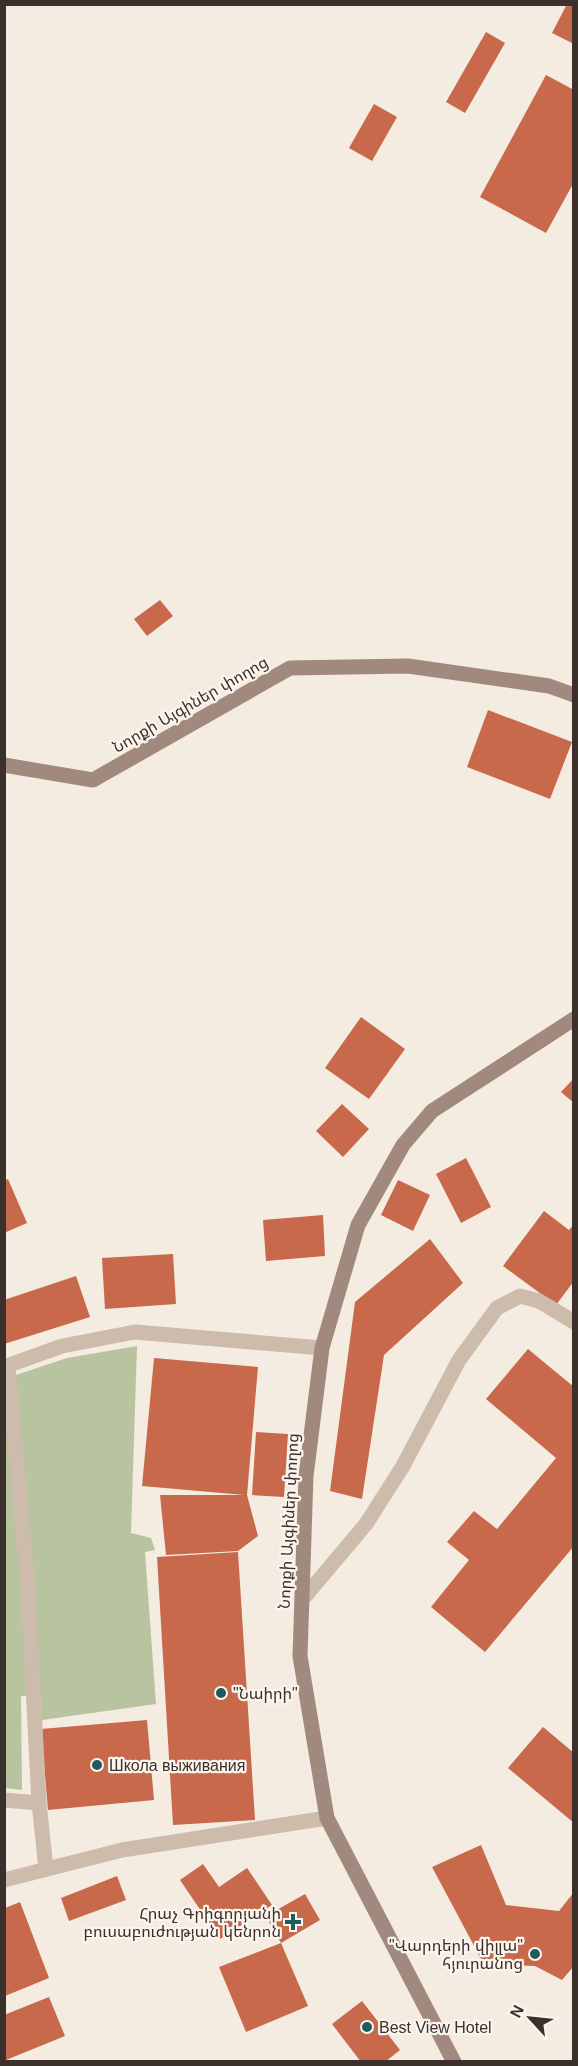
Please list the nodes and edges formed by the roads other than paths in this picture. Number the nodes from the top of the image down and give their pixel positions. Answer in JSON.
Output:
{"nodes":[{"id":1,"x":573,"y":695,"type":"edge"},
{"id":2,"x":4,"y":765,"type":"edge"},
{"id":3,"x":573,"y":1019,"type":"edge"},
{"id":4,"x":573,"y":1322,"type":"edge"},
{"id":5,"x":322,"y":1348,"type":"junction"},
{"id":6,"x":6,"y":1366,"type":"edge"},
{"id":7,"x":302,"y":1600,"type":"junction"},
{"id":8,"x":4,"y":1800,"type":"edge"},
{"id":9,"x":39,"y":1803,"type":"junction"},
{"id":10,"x":327,"y":1818,"type":"junction"},
{"id":11,"x":46,"y":1869,"type":"junction"},
{"id":12,"x":4,"y":1880,"type":"edge"},
{"id":13,"x":454,"y":2061,"type":"edge"}],
"edges":[{"from":1,"to":2,"type":"street","name":"Նորքի Այգիներ փողոց"},
{"from":3,"to":5,"type":"street","name":"Նորքի Այգիներ փողոց"},
{"from":4,"to":7,"type":"street"},
{"from":5,"to":6,"type":"street"},
{"from":5,"to":7,"type":"street","name":"Նորքի Այգիներ փողոց"},
{"from":6,"to":9,"type":"street"},
{"from":7,"to":10,"type":"street","name":"Նորքի Այգիներ փողոց"},
{"from":8,"to":9,"type":"street"},
{"from":9,"to":11,"type":"street"},
{"from":10,"to":11,"type":"street"},
{"from":10,"to":13,"type":"street","name":"Նորքի Այգիներ փողոց"},
{"from":11,"to":12,"type":"street"}]}
